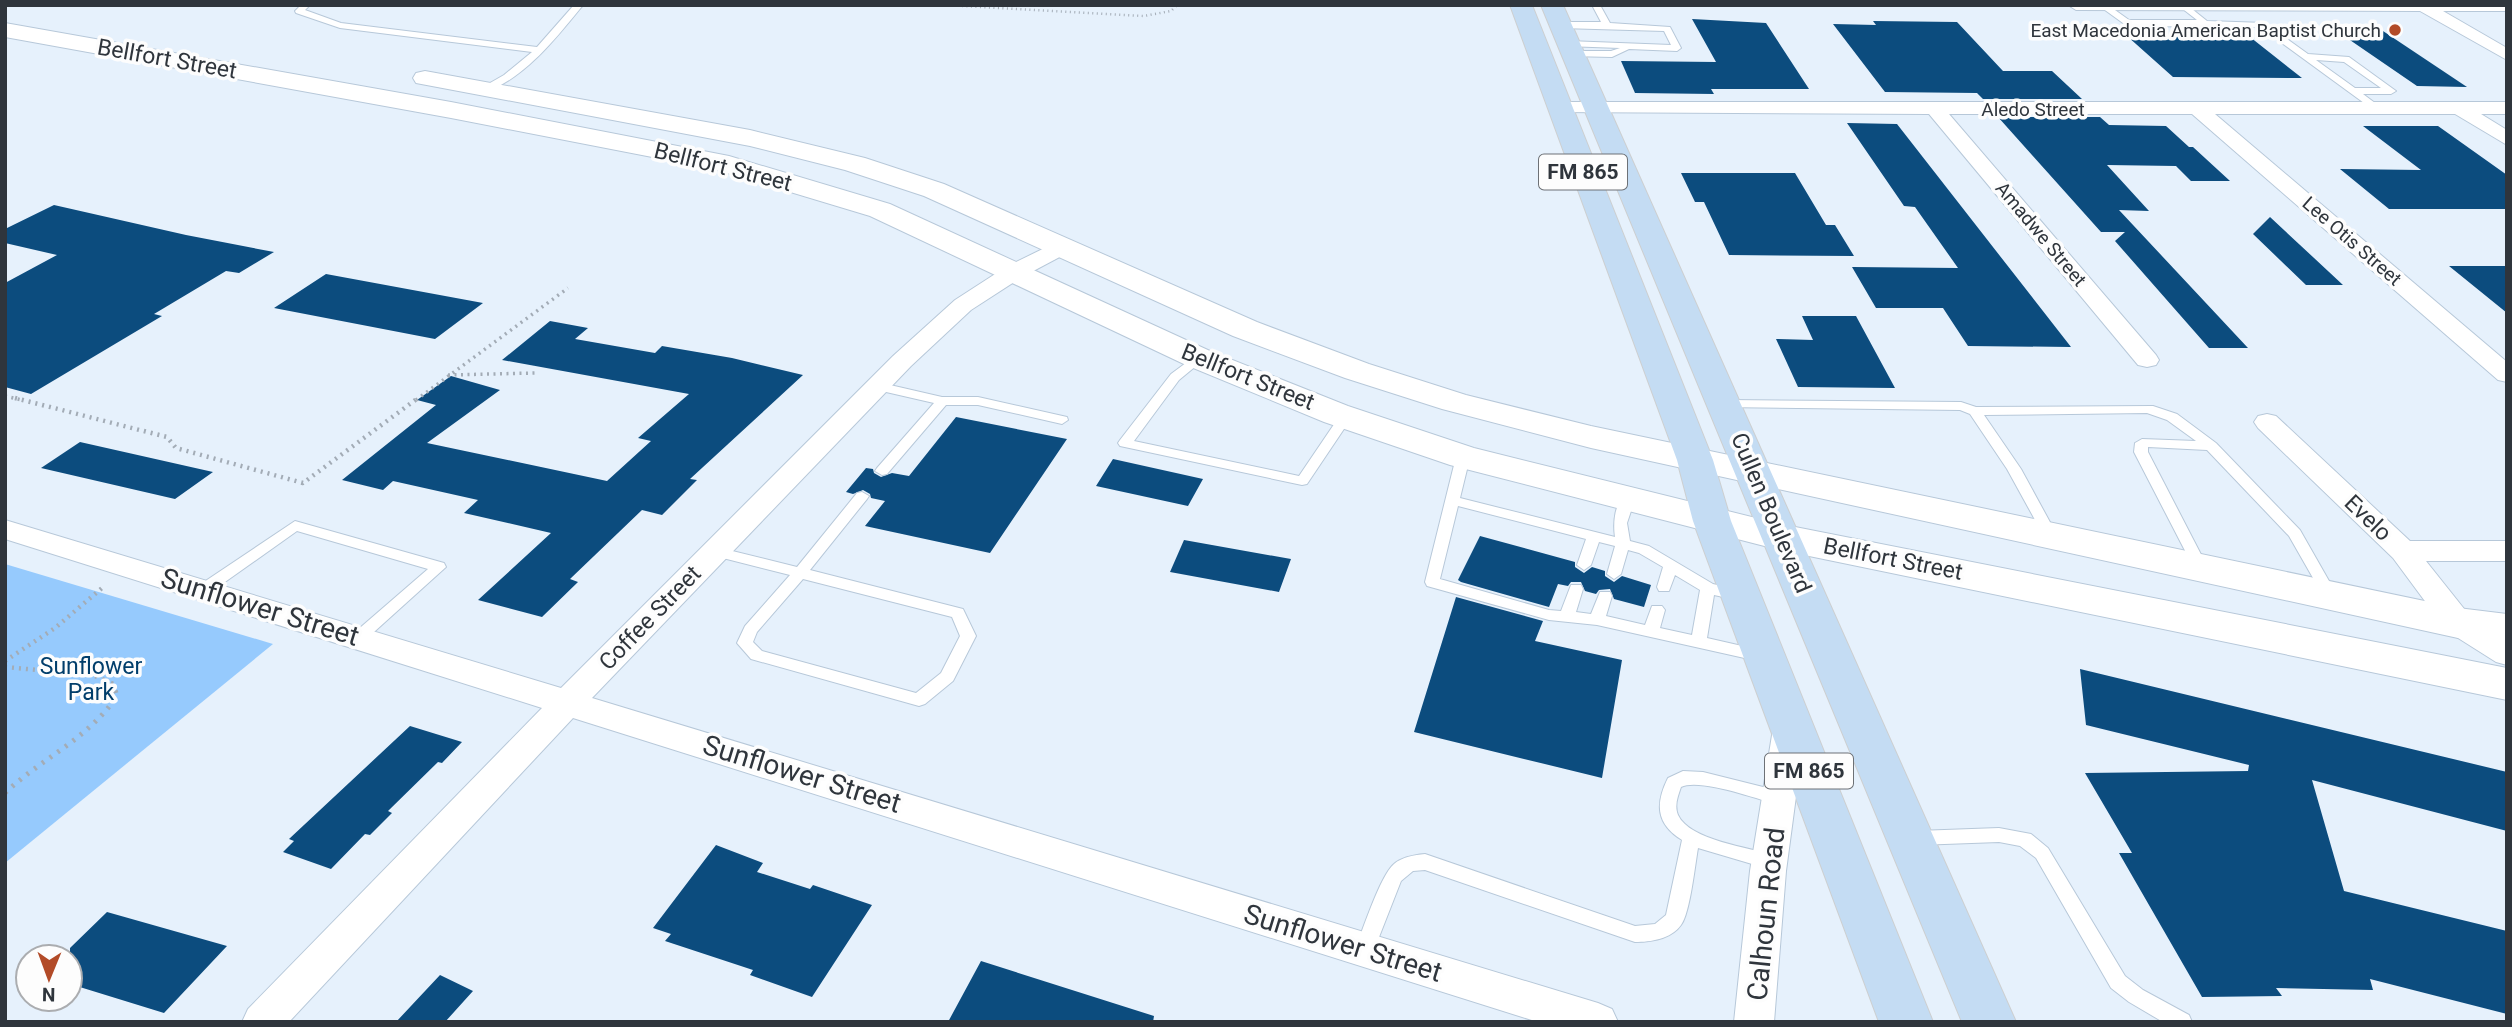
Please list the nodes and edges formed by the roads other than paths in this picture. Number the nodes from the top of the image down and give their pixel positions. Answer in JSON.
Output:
{"nodes":[{"id":1,"x":306,"y":5,"type":"edge"},
{"id":2,"x":579,"y":5,"type":"edge"},
{"id":3,"x":1521,"y":5,"type":"edge"},
{"id":4,"x":1596,"y":5,"type":"edge"},
{"id":5,"x":2076,"y":5,"type":"edge"},
{"id":6,"x":2102,"y":5,"type":"edge"},
{"id":7,"x":2183,"y":6,"type":"edge"},
{"id":8,"x":2423,"y":6,"type":"edge"},
{"id":9,"x":2507,"y":6,"type":"edge"},
{"id":10,"x":5,"y":8,"type":"edge"},
{"id":11,"x":35,"y":11,"type":"junction"},
{"id":12,"x":5,"y":23,"type":"edge"},
{"id":13,"x":2205,"y":23,"type":"junction"},
{"id":14,"x":1607,"y":24,"type":"junction"},
{"id":15,"x":5,"y":30,"type":"edge"},
{"id":16,"x":1563,"y":32,"type":"edge"},
{"id":17,"x":538,"y":50,"type":"junction"},
{"id":18,"x":243,"y":52,"type":"dead end"},
{"id":19,"x":212,"y":53,"type":"junction"},
{"id":20,"x":2507,"y":55,"type":"edge"},
{"id":21,"x":2307,"y":57,"type":"junction"},
{"id":22,"x":336,"y":62,"type":"dead end"},
{"id":23,"x":485,"y":89,"type":"junction"},
{"id":24,"x":2354,"y":91,"type":"junction"},
{"id":25,"x":1559,"y":108,"type":"junction"},
{"id":26,"x":1595,"y":108,"type":"junction"},
{"id":27,"x":2197,"y":108,"type":"junction"},
{"id":28,"x":2378,"y":108,"type":"junction"},
{"id":29,"x":2507,"y":108,"type":"edge"},
{"id":30,"x":1935,"y":109,"type":"junction"},
{"id":31,"x":2461,"y":109,"type":"junction"},
{"id":32,"x":451,"y":110,"type":"junction"},
{"id":33,"x":750,"y":138,"type":"junction"},
{"id":34,"x":2507,"y":139,"type":"edge"},
{"id":35,"x":719,"y":163,"type":"junction"},
{"id":36,"x":1063,"y":246,"type":"junction"},
{"id":37,"x":1014,"y":272,"type":"junction"},
{"id":38,"x":1245,"y":328,"type":"junction"},
{"id":39,"x":1198,"y":358,"type":"junction"},
{"id":40,"x":2147,"y":360,"type":"dead end"},
{"id":41,"x":2507,"y":375,"type":"edge"},
{"id":42,"x":877,"y":386,"type":"junction"},
{"id":43,"x":942,"y":401,"type":"junction"},
{"id":44,"x":1725,"y":404,"type":"junction"},
{"id":45,"x":1975,"y":411,"type":"junction"},
{"id":46,"x":1346,"y":417,"type":"junction"},
{"id":47,"x":1062,"y":420,"type":"dead end"},
{"id":48,"x":2267,"y":422,"type":"dead end"},
{"id":49,"x":2211,"y":446,"type":"junction"},
{"id":50,"x":1463,"y":457,"type":"junction"},
{"id":51,"x":1695,"y":460,"type":"junction"},
{"id":52,"x":882,"y":471,"type":"dead end"},
{"id":53,"x":1755,"y":473,"type":"junction"},
{"id":54,"x":862,"y":496,"type":"dead end"},
{"id":55,"x":1628,"y":499,"type":"junction"},
{"id":56,"x":1452,"y":500,"type":"junction"},
{"id":57,"x":1712,"y":521,"type":"junction"},
{"id":58,"x":5,"y":529,"type":"edge"},
{"id":59,"x":1594,"y":536,"type":"junction"},
{"id":60,"x":2051,"y":536,"type":"junction"},
{"id":61,"x":1780,"y":537,"type":"junction"},
{"id":62,"x":1623,"y":544,"type":"junction"},
{"id":63,"x":2403,"y":551,"type":"junction"},
{"id":64,"x":2507,"y":551,"type":"edge"},
{"id":65,"x":716,"y":552,"type":"junction"},
{"id":66,"x":1584,"y":565,"type":"dead end"},
{"id":67,"x":1671,"y":566,"type":"junction"},
{"id":68,"x":2202,"y":568,"type":"junction"},
{"id":69,"x":800,"y":573,"type":"junction"},
{"id":70,"x":1614,"y":574,"type":"dead end"},
{"id":71,"x":1664,"y":587,"type":"dead end"},
{"id":72,"x":1576,"y":589,"type":"dead end"},
{"id":73,"x":203,"y":590,"type":"junction"},
{"id":74,"x":1725,"y":592,"type":"junction"},
{"id":75,"x":1605,"y":596,"type":"dead end"},
{"id":76,"x":2331,"y":596,"type":"junction"},
{"id":77,"x":1657,"y":610,"type":"dead end"},
{"id":78,"x":1566,"y":618,"type":"junction"},
{"id":79,"x":1597,"y":620,"type":"junction"},
{"id":80,"x":2458,"y":623,"type":"junction"},
{"id":81,"x":2507,"y":629,"type":"edge"},
{"id":82,"x":1651,"y":632,"type":"junction"},
{"id":83,"x":359,"y":637,"type":"junction"},
{"id":84,"x":1699,"y":642,"type":"junction"},
{"id":85,"x":2507,"y":654,"type":"edge"},
{"id":86,"x":1767,"y":657,"type":"junction"},
{"id":87,"x":2507,"y":684,"type":"edge"},
{"id":88,"x":569,"y":701,"type":"junction"},
{"id":89,"x":1790,"y":723,"type":"junction"},
{"id":90,"x":1779,"y":798,"type":"junction"},
{"id":91,"x":1691,"y":838,"type":"junction"},
{"id":92,"x":1910,"y":838,"type":"junction"},
{"id":93,"x":1769,"y":861,"type":"junction"},
{"id":94,"x":1366,"y":950,"type":"junction"},
{"id":95,"x":262,"y":1022,"type":"edge"},
{"id":96,"x":1598,"y":1022,"type":"edge"},
{"id":97,"x":1754,"y":1022,"type":"edge"},
{"id":98,"x":1906,"y":1022,"type":"edge"},
{"id":99,"x":1989,"y":1022,"type":"edge"},
{"id":100,"x":2182,"y":1022,"type":"edge"}],
"edges":[{"from":1,"to":17,"type":"lane"},
{"from":2,"to":17,"type":"lane"},
{"from":3,"to":25,"type":"main road","number":"FM 865"},
{"from":4,"to":14,"type":"lane"},
{"from":5,"to":6,"type":"street"},
{"from":6,"to":7,"type":"street"},
{"from":6,"to":13,"type":"lane"},
{"from":7,"to":8,"type":"street"},
{"from":7,"to":13,"type":"lane"},
{"from":8,"to":9,"type":"street"},
{"from":8,"to":20,"type":"street"},
{"from":10,"to":11,"type":"main road","name":"Bellfort Street"},
{"from":11,"to":12,"type":"main road"},
{"from":11,"to":19,"type":"main road","name":"Bellfort Street"},
{"from":13,"to":21,"type":"lane"},
{"from":14,"to":16,"type":"lane"},
{"from":14,"to":16,"type":"lane"},
{"from":15,"to":19,"type":"main road","name":"Bellfort Street"},
{"from":16,"to":26,"type":"main road","name":"Cullen Boulevard","number":"FM 865"},
{"from":17,"to":23,"type":"lane"},
{"from":18,"to":19,"type":"main road"},
{"from":19,"to":32,"type":"main road","name":"Bellfort Street"},
{"from":21,"to":24,"type":"lane"},
{"from":21,"to":24,"type":"lane"},
{"from":22,"to":23,"type":"main road","name":"Bellfort Street"},
{"from":23,"to":32,"type":"main road"},
{"from":23,"to":33,"type":"main road","name":"Bellfort Street"},
{"from":24,"to":28,"type":"lane"},
{"from":25,"to":26,"type":"street","name":"Aledo Street"},
{"from":25,"to":51,"type":"main road","number":"FM 865"},
{"from":26,"to":30,"type":"street","name":"Aledo Street"},
{"from":26,"to":44,"type":"main road","name":"Cullen Boulevard","number":"FM 865"},
{"from":27,"to":28,"type":"street","name":"Aledo Street"},
{"from":27,"to":30,"type":"street","name":"Aledo Street"},
{"from":27,"to":41,"type":"street","name":"Lee Otis Street"},
{"from":28,"to":31,"type":"street","name":"Aledo Street"},
{"from":29,"to":31,"type":"street","name":"Aledo Street"},
{"from":30,"to":40,"type":"street","name":"Amadwe Street"},
{"from":31,"to":34,"type":"street"},
{"from":32,"to":35,"type":"main road","name":"Bellfort Street"},
{"from":33,"to":35,"type":"main road"},
{"from":33,"to":36,"type":"main road","name":"Bellfort Street"},
{"from":35,"to":37,"type":"main road","name":"Bellfort Street"},
{"from":36,"to":37,"type":"street","name":"Coffee Street"},
{"from":36,"to":38,"type":"main road","name":"Bellfort Street"},
{"from":37,"to":39,"type":"main road","name":"Bellfort Street"},
{"from":37,"to":42,"type":"street","name":"Coffee Street"},
{"from":38,"to":39,"type":"main road"},
{"from":38,"to":51,"type":"main road","name":"Bellfort Street"},
{"from":39,"to":46,"type":"main road","name":"Bellfort Street"},
{"from":39,"to":46,"type":"lane"},
{"from":42,"to":43,"type":"lane"},
{"from":42,"to":65,"type":"street","name":"Coffee Street"},
{"from":43,"to":47,"type":"lane"},
{"from":43,"to":52,"type":"lane"},
{"from":44,"to":45,"type":"lane"},
{"from":44,"to":53,"type":"main road","name":"Cullen Boulevard","number":"FM 865"},
{"from":45,"to":49,"type":"lane"},
{"from":45,"to":60,"type":"lane"},
{"from":46,"to":50,"type":"main road","name":"Bellfort Street"},
{"from":48,"to":63,"type":"street","name":"Evelo"},
{"from":49,"to":68,"type":"lane"},
{"from":49,"to":76,"type":"lane"},
{"from":50,"to":55,"type":"main road","name":"Bellfort Street"},
{"from":50,"to":56,"type":"lane"},
{"from":51,"to":53,"type":"main road","name":"Bellfort Street"},
{"from":51,"to":57,"type":"main road","number":"FM 865"},
{"from":53,"to":60,"type":"main road","name":"Bellfort Street"},
{"from":53,"to":61,"type":"main road","name":"Cullen Boulevard","number":"FM 865"},
{"from":54,"to":69,"type":"lane"},
{"from":55,"to":57,"type":"main road","name":"Bellfort Street"},
{"from":55,"to":62,"type":"lane"},
{"from":56,"to":59,"type":"lane"},
{"from":56,"to":78,"type":"lane"},
{"from":57,"to":61,"type":"main road","name":"Bellfort Street"},
{"from":57,"to":74,"type":"main road","number":"FM 865"},
{"from":58,"to":73,"type":"street","name":"Sunflower Street"},
{"from":59,"to":62,"type":"lane"},
{"from":59,"to":66,"type":"lane"},
{"from":60,"to":68,"type":"main road","name":"Bellfort Street"},
{"from":61,"to":87,"type":"main road","name":"Bellfort Street"},
{"from":61,"to":92,"type":"main road","name":"Cullen Boulevard","number":"FM 865"},
{"from":62,"to":67,"type":"lane"},
{"from":62,"to":70,"type":"lane"},
{"from":63,"to":64,"type":"street"},
{"from":63,"to":80,"type":"street","name":"Evelo"},
{"from":65,"to":69,"type":"lane"},
{"from":65,"to":88,"type":"street","name":"Coffee Street"},
{"from":67,"to":71,"type":"lane"},
{"from":67,"to":74,"type":"lane"},
{"from":68,"to":76,"type":"main road","name":"Bellfort Street"},
{"from":69,"to":69,"type":"lane"},
{"from":72,"to":78,"type":"lane"},
{"from":73,"to":83,"type":"street","name":"Sunflower Street"},
{"from":73,"to":83,"type":"lane"},
{"from":74,"to":84,"type":"lane"},
{"from":74,"to":86,"type":"main road","number":"FM 865"},
{"from":75,"to":79,"type":"lane"},
{"from":76,"to":80,"type":"main road","name":"Bellfort Street"},
{"from":77,"to":82,"type":"lane"},
{"from":78,"to":79,"type":"lane"},
{"from":79,"to":82,"type":"lane"},
{"from":80,"to":81,"type":"main road","name":"Bellfort Street"},
{"from":80,"to":85,"type":"street"},
{"from":82,"to":84,"type":"lane"},
{"from":83,"to":88,"type":"street","name":"Sunflower Street"},
{"from":84,"to":86,"type":"lane"},
{"from":86,"to":89,"type":"main road","number":"FM 865"},
{"from":88,"to":94,"type":"street","name":"Sunflower Street"},
{"from":88,"to":95,"type":"street","name":"Coffee Street"},
{"from":89,"to":90,"type":"street","name":"Calhoun Road"},
{"from":89,"to":98,"type":"main road","number":"FM 865"},
{"from":90,"to":91,"type":"lane"},
{"from":90,"to":93,"type":"street","name":"Calhoun Road"},
{"from":91,"to":93,"type":"lane"},
{"from":91,"to":94,"type":"lane"},
{"from":92,"to":99,"type":"main road","name":"Cullen Boulevard","number":"FM 865"},
{"from":92,"to":100,"type":"lane"},
{"from":93,"to":97,"type":"street","name":"Calhoun Road"},
{"from":94,"to":96,"type":"street","name":"Sunflower Street"}]}
